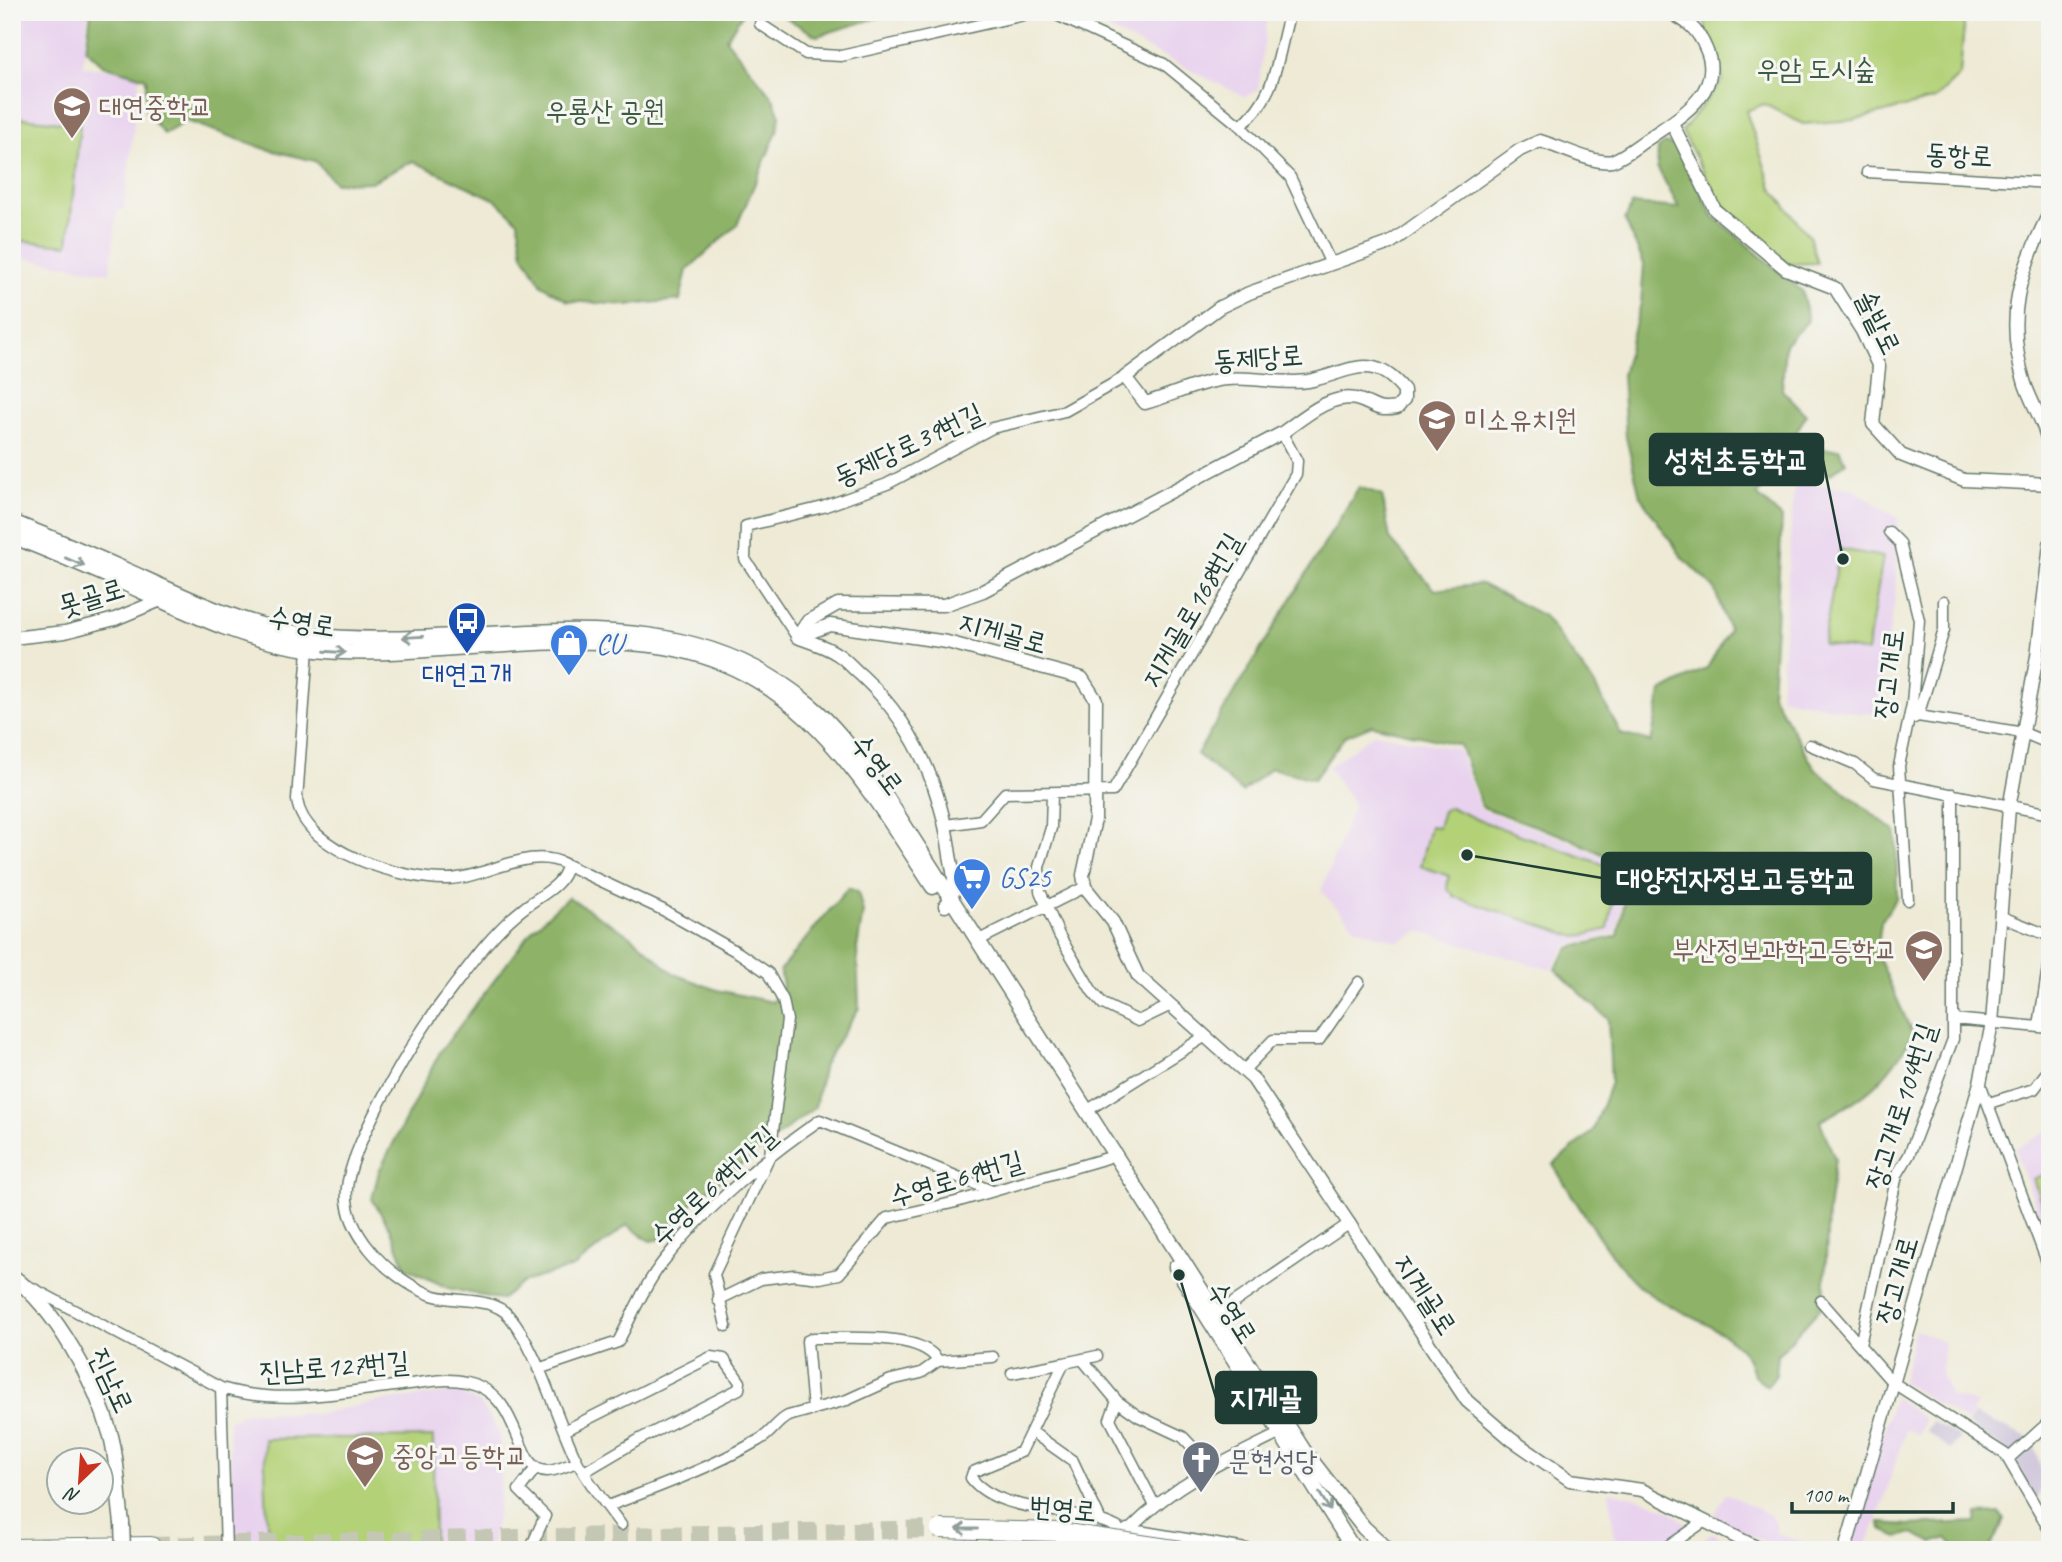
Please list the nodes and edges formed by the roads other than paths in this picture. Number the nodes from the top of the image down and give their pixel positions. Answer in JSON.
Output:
{"nodes":[{"id":1,"x":1037,"y":12,"type":"edge"},
{"id":2,"x":1050,"y":12,"type":"edge"},
{"id":3,"x":1290,"y":12,"type":"edge"},
{"id":4,"x":1669,"y":12,"type":"edge"},
{"id":5,"x":1691,"y":17,"type":"edge"},
{"id":6,"x":760,"y":24,"type":"dead end"},
{"id":7,"x":1672,"y":123,"type":"junction"},
{"id":8,"x":1240,"y":125,"type":"junction"},
{"id":9,"x":1867,"y":172,"type":"dead end"},
{"id":10,"x":2050,"y":183,"type":"edge"},
{"id":11,"x":2050,"y":212,"type":"edge"},
{"id":12,"x":1331,"y":264,"type":"junction"},
{"id":13,"x":1125,"y":377,"type":"junction"},
{"id":14,"x":1282,"y":433,"type":"junction"},
{"id":15,"x":2050,"y":450,"type":"edge"},
{"id":16,"x":2050,"y":484,"type":"edge"},
{"id":17,"x":12,"y":522,"type":"edge"},
{"id":18,"x":1889,"y":533,"type":"dead end"},
{"id":19,"x":12,"y":536,"type":"edge"},
{"id":20,"x":2050,"y":544,"type":"edge"},
{"id":21,"x":182,"y":596,"type":"junction"},
{"id":22,"x":158,"y":600,"type":"junction"},
{"id":23,"x":1944,"y":601,"type":"dead end"},
{"id":24,"x":797,"y":637,"type":"junction"},
{"id":25,"x":12,"y":638,"type":"edge"},
{"id":26,"x":308,"y":649,"type":"junction"},
{"id":27,"x":1913,"y":718,"type":"junction"},
{"id":28,"x":2024,"y":733,"type":"junction"},
{"id":29,"x":2050,"y":744,"type":"edge"},
{"id":30,"x":1810,"y":745,"type":"dead end"},
{"id":31,"x":1901,"y":784,"type":"junction"},
{"id":32,"x":1095,"y":792,"type":"junction"},
{"id":33,"x":1052,"y":793,"type":"junction"},
{"id":34,"x":1953,"y":794,"type":"junction"},
{"id":35,"x":2009,"y":808,"type":"junction"},
{"id":36,"x":2050,"y":814,"type":"edge"},
{"id":37,"x":946,"y":825,"type":"junction"},
{"id":38,"x":567,"y":865,"type":"junction"},
{"id":39,"x":1085,"y":887,"type":"junction"},
{"id":40,"x":1908,"y":900,"type":"dead end"},
{"id":41,"x":949,"y":902,"type":"junction"},
{"id":42,"x":1045,"y":906,"type":"junction"},
{"id":43,"x":2002,"y":917,"type":"junction"},
{"id":44,"x":2050,"y":936,"type":"edge"},
{"id":45,"x":979,"y":940,"type":"junction"},
{"id":46,"x":2050,"y":954,"type":"edge"},
{"id":47,"x":1359,"y":982,"type":"dead end"},
{"id":48,"x":1169,"y":1006,"type":"junction"},
{"id":49,"x":1953,"y":1019,"type":"junction"},
{"id":50,"x":1992,"y":1023,"type":"junction"},
{"id":51,"x":2044,"y":1027,"type":"edge"},
{"id":52,"x":1203,"y":1037,"type":"junction"},
{"id":53,"x":2050,"y":1068,"type":"edge"},
{"id":54,"x":1244,"y":1070,"type":"junction"},
{"id":55,"x":1980,"y":1083,"type":"junction"},
{"id":56,"x":1989,"y":1103,"type":"junction"},
{"id":57,"x":1088,"y":1111,"type":"junction"},
{"id":58,"x":770,"y":1155,"type":"junction"},
{"id":59,"x":1107,"y":1158,"type":"junction"},
{"id":60,"x":992,"y":1191,"type":"junction"},
{"id":61,"x":1350,"y":1223,"type":"junction"},
{"id":62,"x":2050,"y":1270,"type":"edge"},
{"id":63,"x":18,"y":1280,"type":"edge"},
{"id":64,"x":718,"y":1300,"type":"junction"},
{"id":65,"x":1821,"y":1301,"type":"dead end"},
{"id":66,"x":12,"y":1307,"type":"edge"},
{"id":67,"x":1217,"y":1314,"type":"junction"},
{"id":68,"x":726,"y":1326,"type":"dead end"},
{"id":69,"x":1860,"y":1345,"type":"junction"},
{"id":70,"x":1097,"y":1356,"type":"dead end"},
{"id":71,"x":993,"y":1357,"type":"dead end"},
{"id":72,"x":1083,"y":1359,"type":"junction"},
{"id":73,"x":938,"y":1361,"type":"junction"},
{"id":74,"x":1064,"y":1363,"type":"junction"},
{"id":75,"x":538,"y":1369,"type":"junction"},
{"id":76,"x":1012,"y":1373,"type":"dead end"},
{"id":77,"x":1892,"y":1382,"type":"junction"},
{"id":78,"x":221,"y":1388,"type":"junction"},
{"id":79,"x":1117,"y":1401,"type":"junction"},
{"id":80,"x":813,"y":1410,"type":"junction"},
{"id":81,"x":2050,"y":1421,"type":"edge"},
{"id":82,"x":564,"y":1431,"type":"junction"},
{"id":83,"x":1032,"y":1432,"type":"junction"},
{"id":84,"x":1280,"y":1433,"type":"junction"},
{"id":85,"x":2008,"y":1459,"type":"junction"},
{"id":86,"x":581,"y":1467,"type":"junction"},
{"id":87,"x":1211,"y":1467,"type":"junction"},
{"id":88,"x":535,"y":1469,"type":"junction"},
{"id":89,"x":1154,"y":1504,"type":"junction"},
{"id":90,"x":608,"y":1506,"type":"junction"},
{"id":91,"x":1100,"y":1518,"type":"junction"},
{"id":92,"x":1355,"y":1518,"type":"junction"},
{"id":93,"x":1705,"y":1521,"type":"junction"},
{"id":94,"x":621,"y":1525,"type":"dead end"},
{"id":95,"x":940,"y":1529,"type":"tunnel mouth"},
{"id":96,"x":1124,"y":1529,"type":"junction"},
{"id":97,"x":2050,"y":1531,"type":"edge"},
{"id":98,"x":1342,"y":1532,"type":"junction"},
{"id":99,"x":151,"y":1546,"type":"dead end"},
{"id":100,"x":12,"y":1548,"type":"edge"},
{"id":101,"x":123,"y":1550,"type":"edge"},
{"id":102,"x":226,"y":1550,"type":"edge"},
{"id":103,"x":530,"y":1550,"type":"edge"},
{"id":104,"x":1117,"y":1550,"type":"edge"},
{"id":105,"x":1181,"y":1550,"type":"edge"},
{"id":106,"x":1252,"y":1550,"type":"edge"},
{"id":107,"x":1348,"y":1550,"type":"edge"},
{"id":108,"x":1354,"y":1550,"type":"edge"},
{"id":109,"x":1388,"y":1550,"type":"edge"},
{"id":110,"x":1397,"y":1550,"type":"edge"},
{"id":111,"x":1663,"y":1550,"type":"edge"},
{"id":112,"x":1762,"y":1550,"type":"edge"},
{"id":113,"x":1845,"y":1550,"type":"edge"}],
"edges":[{"from":1,"to":6,"type":"street"},
{"from":2,"to":8,"type":"street"},
{"from":3,"to":8,"type":"street"},
{"from":4,"to":5,"type":"street","name":"동제당로"},
{"from":5,"to":7,"type":"street","name":"동제당로"},
{"from":7,"to":12,"type":"street","name":"동제당로"},
{"from":7,"to":16,"type":"street","name":"솔밭로"},
{"from":8,"to":12,"type":"street"},
{"from":9,"to":10,"type":"street","name":"동항로"},
{"from":11,"to":15,"type":"street"},
{"from":12,"to":13,"type":"street","name":"동제당로"},
{"from":13,"to":14,"type":"street","name":"동제당로"},
{"from":13,"to":24,"type":"street","name":"동제당로39번길"},
{"from":14,"to":24,"type":"street","name":"동제당로"},
{"from":14,"to":32,"type":"street","name":"지게골로168번길"},
{"from":17,"to":21,"type":"main road","name":"수영로"},
{"from":18,"to":27,"type":"street","name":"장고개로"},
{"from":19,"to":22,"type":"main road","name":"수영로","one_way":true},
{"from":20,"to":28,"type":"street","name":"장고개로"},
{"from":21,"to":22,"type":"street","name":"못골로"},
{"from":41,"to":21,"type":"main road","name":"수영로","one_way":true},
{"from":22,"to":25,"type":"street","name":"못골로"},
{"from":22,"to":26,"type":"main road","name":"수영로"},
{"from":23,"to":27,"type":"street"},
{"from":24,"to":32,"type":"street","name":"지게골로"},
{"from":24,"to":37,"type":"street"},
{"from":26,"to":38,"type":"street"},
{"from":26,"to":41,"type":"main road","name":"수영로","one_way":true},
{"from":27,"to":28,"type":"street","name":"장고개로"},
{"from":27,"to":31,"type":"street","name":"장고개로"},
{"from":28,"to":29,"type":"street"},
{"from":28,"to":35,"type":"street","name":"장고개로"},
{"from":30,"to":31,"type":"street"},
{"from":31,"to":34,"type":"street"},
{"from":31,"to":40,"type":"street","name":"장고개로"},
{"from":32,"to":33,"type":"street"},
{"from":32,"to":39,"type":"street","name":"지게골로"},
{"from":33,"to":37,"type":"street"},
{"from":33,"to":42,"type":"street"},
{"from":34,"to":35,"type":"street"},
{"from":34,"to":49,"type":"street","name":"장고개로104번길"},
{"from":35,"to":36,"type":"street"},
{"from":35,"to":43,"type":"street","name":"장고개로"},
{"from":37,"to":41,"type":"street"},
{"from":38,"to":58,"type":"street"},
{"from":38,"to":75,"type":"street"},
{"from":39,"to":42,"type":"street"},
{"from":39,"to":48,"type":"street","name":"지게골로"},
{"from":41,"to":45,"type":"main road","name":"수영로"},
{"from":41,"to":59,"type":"main road","name":"수영로"},
{"from":42,"to":45,"type":"street"},
{"from":42,"to":48,"type":"street"},
{"from":43,"to":44,"type":"street"},
{"from":43,"to":50,"type":"street","name":"장고개로"},
{"from":45,"to":57,"type":"main road","name":"수영로"},
{"from":46,"to":51,"type":"street"},
{"from":47,"to":54,"type":"street"},
{"from":48,"to":52,"type":"street","name":"지게골로"},
{"from":49,"to":50,"type":"street"},
{"from":49,"to":69,"type":"street","name":"장고개로104번길"},
{"from":50,"to":51,"type":"street"},
{"from":50,"to":55,"type":"street","name":"장고개로"},
{"from":52,"to":54,"type":"street","name":"지게골로"},
{"from":52,"to":57,"type":"street"},
{"from":53,"to":56,"type":"street"},
{"from":54,"to":61,"type":"street","name":"지게골로"},
{"from":55,"to":56,"type":"street"},
{"from":55,"to":77,"type":"street","name":"장고개로"},
{"from":56,"to":62,"type":"street"},
{"from":57,"to":67,"type":"main road","name":"수영로"},
{"from":58,"to":60,"type":"street","name":"수영로69번가길"},
{"from":58,"to":64,"type":"street"},
{"from":58,"to":75,"type":"street","name":"수영로69번가길"},
{"from":59,"to":60,"type":"street","name":"수영로69번길"},
{"from":59,"to":84,"type":"main road","name":"수영로"},
{"from":60,"to":64,"type":"street","name":"수영로69번길"},
{"from":61,"to":67,"type":"street","name":"수영로"},
{"from":61,"to":93,"type":"street","name":"지게골로"},
{"from":63,"to":66,"type":"street"},
{"from":63,"to":78,"type":"street","name":"진남로127번길"},
{"from":63,"to":101,"type":"main road","name":"진남로","bridge":true},
{"from":64,"to":68,"type":"street"},
{"from":65,"to":69,"type":"street"},
{"from":67,"to":92,"type":"main road","name":"수영로"},
{"from":69,"to":77,"type":"street"},
{"from":70,"to":72,"type":"street"},
{"from":71,"to":73,"type":"street"},
{"from":72,"to":74,"type":"street"},
{"from":72,"to":79,"type":"street"},
{"from":73,"to":80,"type":"street"},
{"from":73,"to":80,"type":"street"},
{"from":74,"to":76,"type":"street"},
{"from":74,"to":83,"type":"street"},
{"from":75,"to":82,"type":"street"},
{"from":77,"to":85,"type":"street"},
{"from":77,"to":113,"type":"street","name":"장고개로"},
{"from":78,"to":88,"type":"street","name":"진남로127번길"},
{"from":78,"to":102,"type":"street"},
{"from":79,"to":87,"type":"street"},
{"from":79,"to":89,"type":"street"},
{"from":80,"to":90,"type":"street"},
{"from":81,"to":85,"type":"street"},
{"from":82,"to":86,"type":"street"},
{"from":82,"to":86,"type":"street"},
{"from":83,"to":91,"type":"street"},
{"from":83,"to":91,"type":"street"},
{"from":84,"to":87,"type":"street"},
{"from":84,"to":98,"type":"main road","name":"수영로","one_way":true},
{"from":85,"to":97,"type":"street"},
{"from":86,"to":88,"type":"street"},
{"from":86,"to":90,"type":"street"},
{"from":87,"to":89,"type":"street"},
{"from":88,"to":103,"type":"street"},
{"from":89,"to":96,"type":"street"},
{"from":90,"to":94,"type":"street"},
{"from":91,"to":96,"type":"street"},
{"from":92,"to":109,"type":"main road","name":"수영로"},
{"from":92,"to":110,"type":"main road","name":"수영로"},
{"from":93,"to":111,"type":"street"},
{"from":93,"to":112,"type":"street","name":"지게골로"},
{"from":105,"to":95,"type":"highway","name":"번영로","one_way":true,"bridge":true},
{"from":96,"to":104,"type":"street"},
{"from":96,"to":106,"type":"street"},
{"from":98,"to":107,"type":"main road"},
{"from":98,"to":108,"type":"main road","name":"수영로"},
{"from":99,"to":100,"type":"highway"}]}
